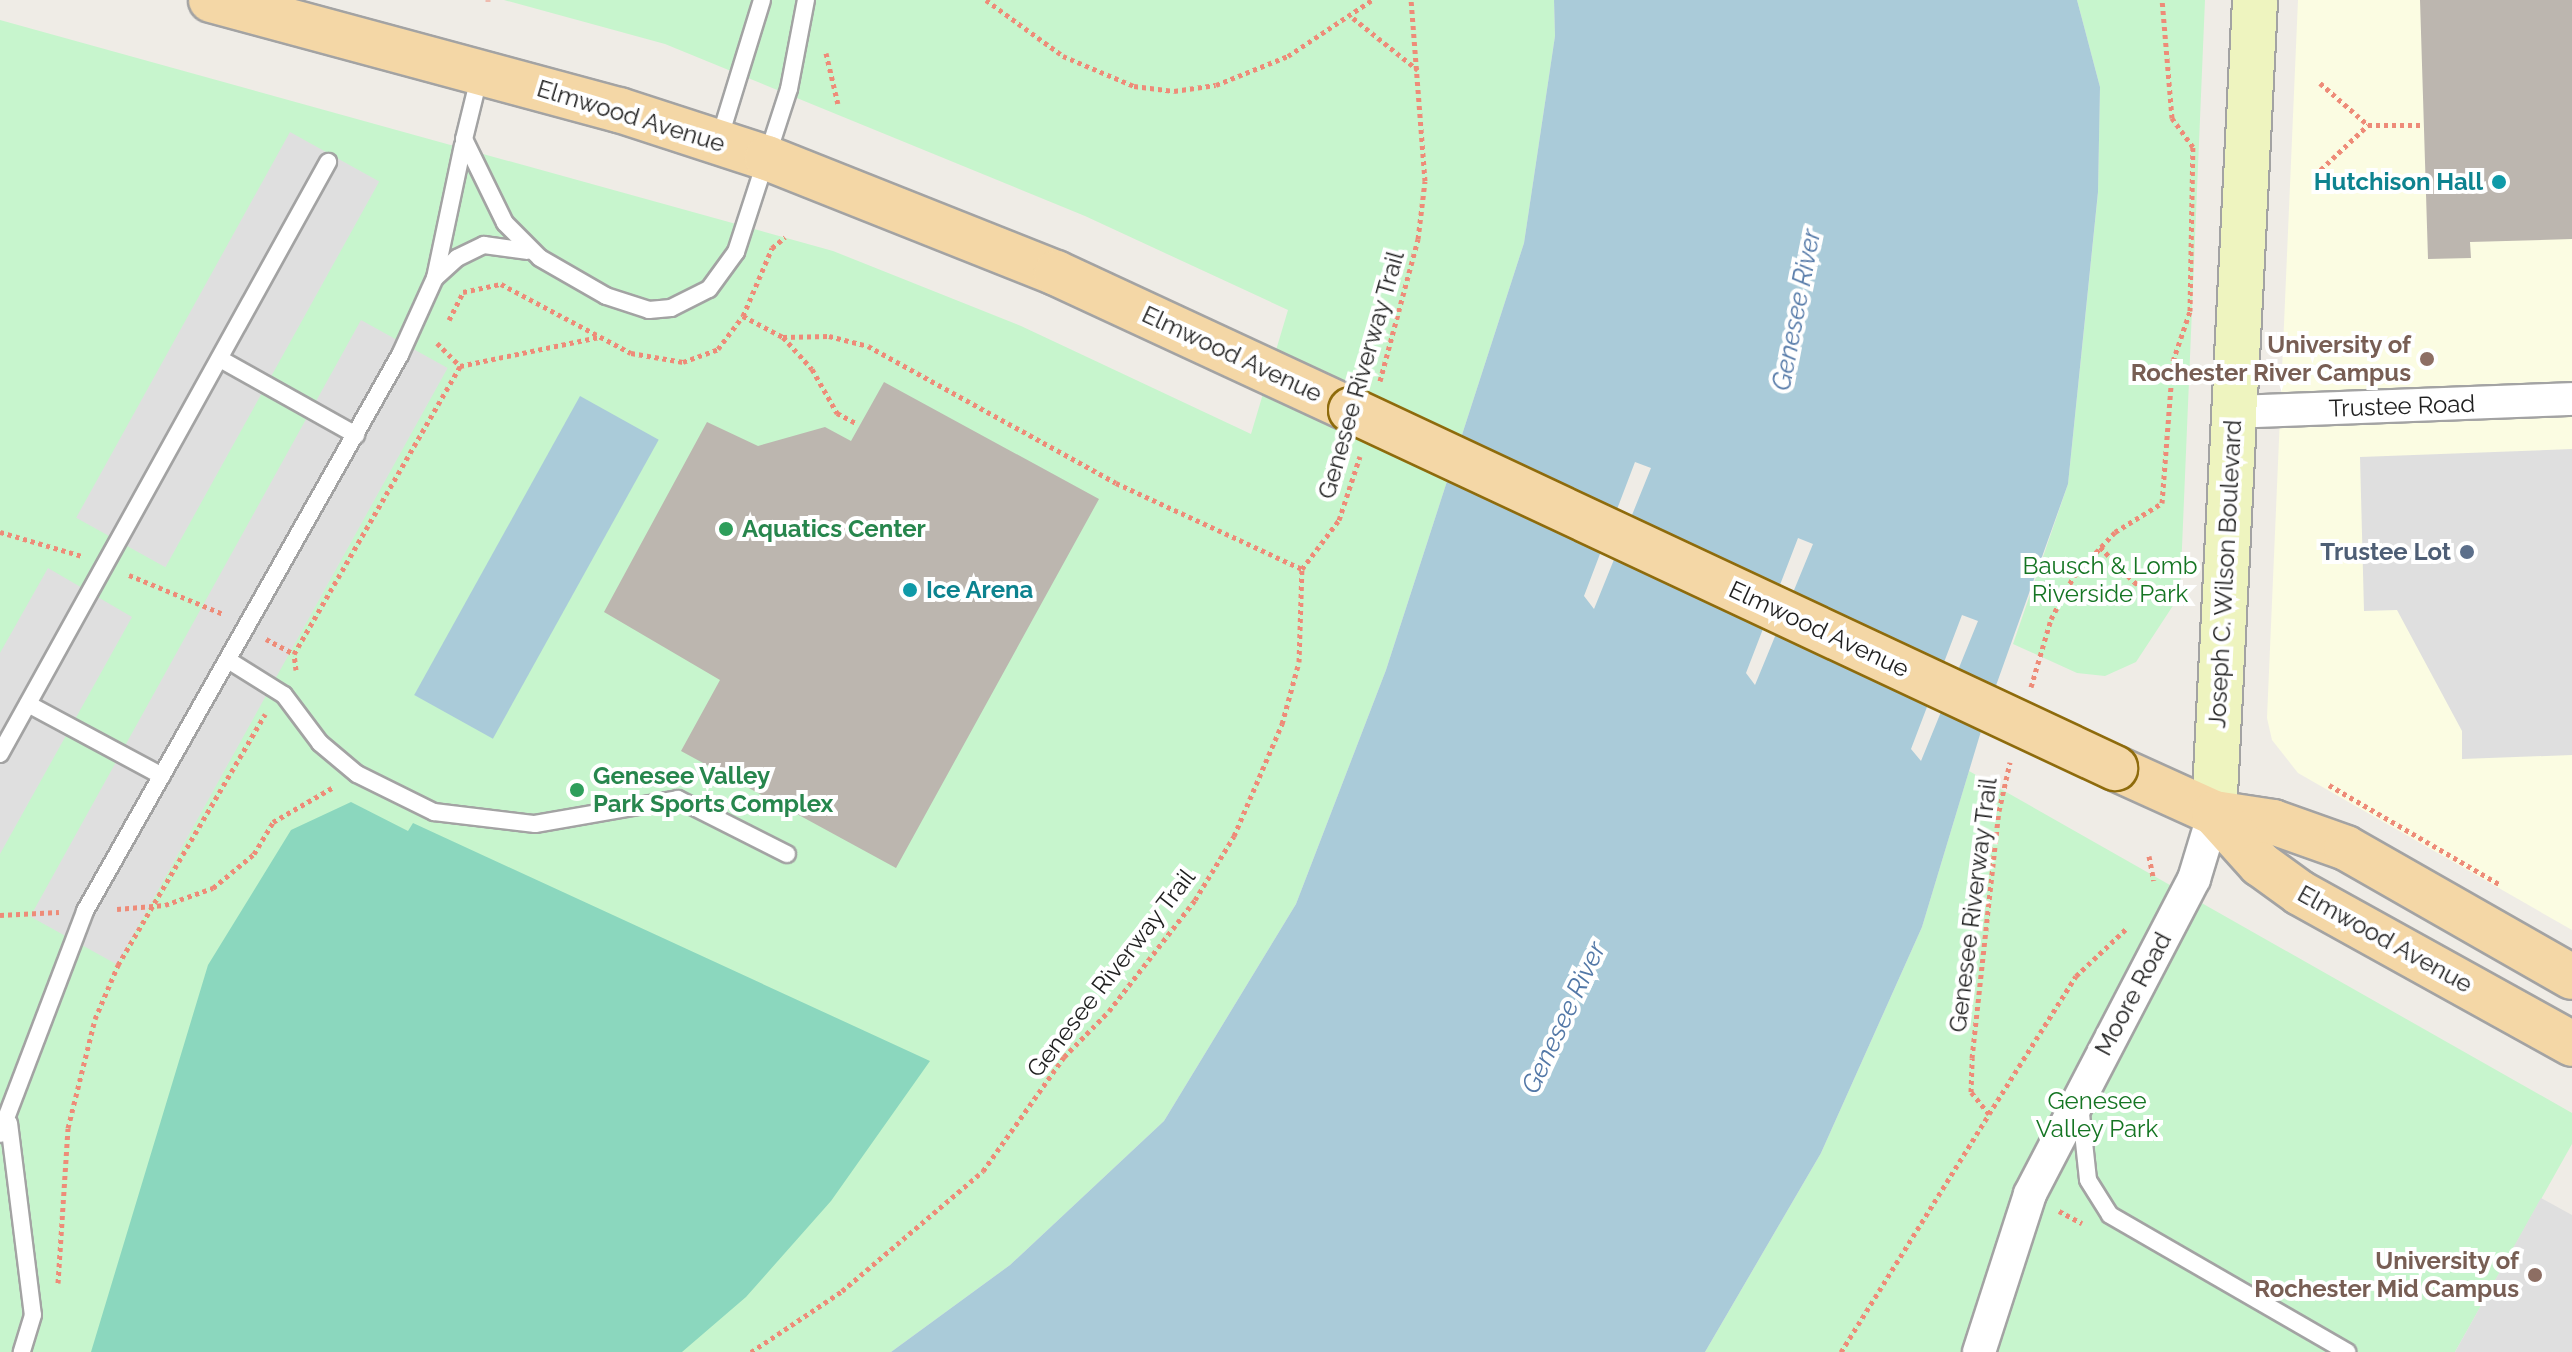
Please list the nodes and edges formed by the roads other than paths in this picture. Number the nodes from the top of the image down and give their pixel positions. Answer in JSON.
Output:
{"nodes":[{"id":1,"x":211,"y":0,"type":"edge"},
{"id":2,"x":762,"y":0,"type":"edge"},
{"id":3,"x":806,"y":0,"type":"edge"},
{"id":4,"x":2255,"y":0,"type":"edge"},
{"id":5,"x":481,"y":73,"type":"junction"},
{"id":6,"x":464,"y":139,"type":"junction"},
{"id":7,"x":719,"y":142,"type":"junction"},
{"id":8,"x":767,"y":158,"type":"junction"},
{"id":9,"x":328,"y":162,"type":"dead end"},
{"id":10,"x":540,"y":258,"type":"junction"},
{"id":11,"x":435,"y":278,"type":"junction"},
{"id":12,"x":220,"y":359,"type":"junction"},
{"id":13,"x":2572,"y":399,"type":"edge"},
{"id":14,"x":2233,"y":412,"type":"junction"},
{"id":15,"x":356,"y":435,"type":"junction"},
{"id":16,"x":228,"y":660,"type":"junction"},
{"id":17,"x":28,"y":704,"type":"junction"},
{"id":18,"x":0,"y":754,"type":"edge"},
{"id":19,"x":162,"y":776,"type":"junction"},
{"id":20,"x":2214,"y":813,"type":"junction"},
{"id":21,"x":787,"y":854,"type":"dead end"},
{"id":22,"x":2572,"y":977,"type":"edge"},
{"id":23,"x":2572,"y":1044,"type":"edge"},
{"id":24,"x":2086,"y":1083,"type":"junction"},
{"id":25,"x":4,"y":1129,"type":"edge"},
{"id":26,"x":22,"y":1352,"type":"edge"},
{"id":27,"x":1979,"y":1352,"type":"edge"},
{"id":28,"x":2347,"y":1352,"type":"edge"}],
"edges":[{"from":1,"to":5,"type":"main road","name":"Elmwood Avenue"},
{"from":2,"to":7,"type":"lane"},
{"from":3,"to":8,"type":"lane"},
{"from":4,"to":14,"type":"street","name":"Joseph C. Wilson Boulevard"},
{"from":5,"to":6,"type":"lane"},
{"from":5,"to":7,"type":"main road","name":"Elmwood Avenue"},
{"from":6,"to":10,"type":"lane"},
{"from":6,"to":11,"type":"lane"},
{"from":7,"to":8,"type":"main road","name":"Elmwood Avenue"},
{"from":8,"to":10,"type":"lane"},
{"from":8,"to":20,"type":"main road","name":"Elmwood Avenue","bridge":true},
{"from":9,"to":12,"type":"lane"},
{"from":10,"to":11,"type":"lane"},
{"from":11,"to":15,"type":"lane"},
{"from":12,"to":15,"type":"lane"},
{"from":12,"to":17,"type":"lane"},
{"from":13,"to":14,"type":"street","name":"Trustee Road"},
{"from":14,"to":20,"type":"street","name":"Joseph C. Wilson Boulevard"},
{"from":15,"to":16,"type":"lane"},
{"from":16,"to":19,"type":"lane"},
{"from":16,"to":21,"type":"lane"},
{"from":17,"to":18,"type":"lane"},
{"from":17,"to":19,"type":"lane"},
{"from":19,"to":25,"type":"lane"},
{"from":20,"to":22,"type":"main road","name":"Elmwood Avenue"},
{"from":20,"to":23,"type":"main road","name":"Elmwood Avenue"},
{"from":20,"to":24,"type":"street","name":"Moore Road"},
{"from":24,"to":27,"type":"street","name":"Moore Road"},
{"from":24,"to":28,"type":"lane"},
{"from":25,"to":26,"type":"lane"}]}
